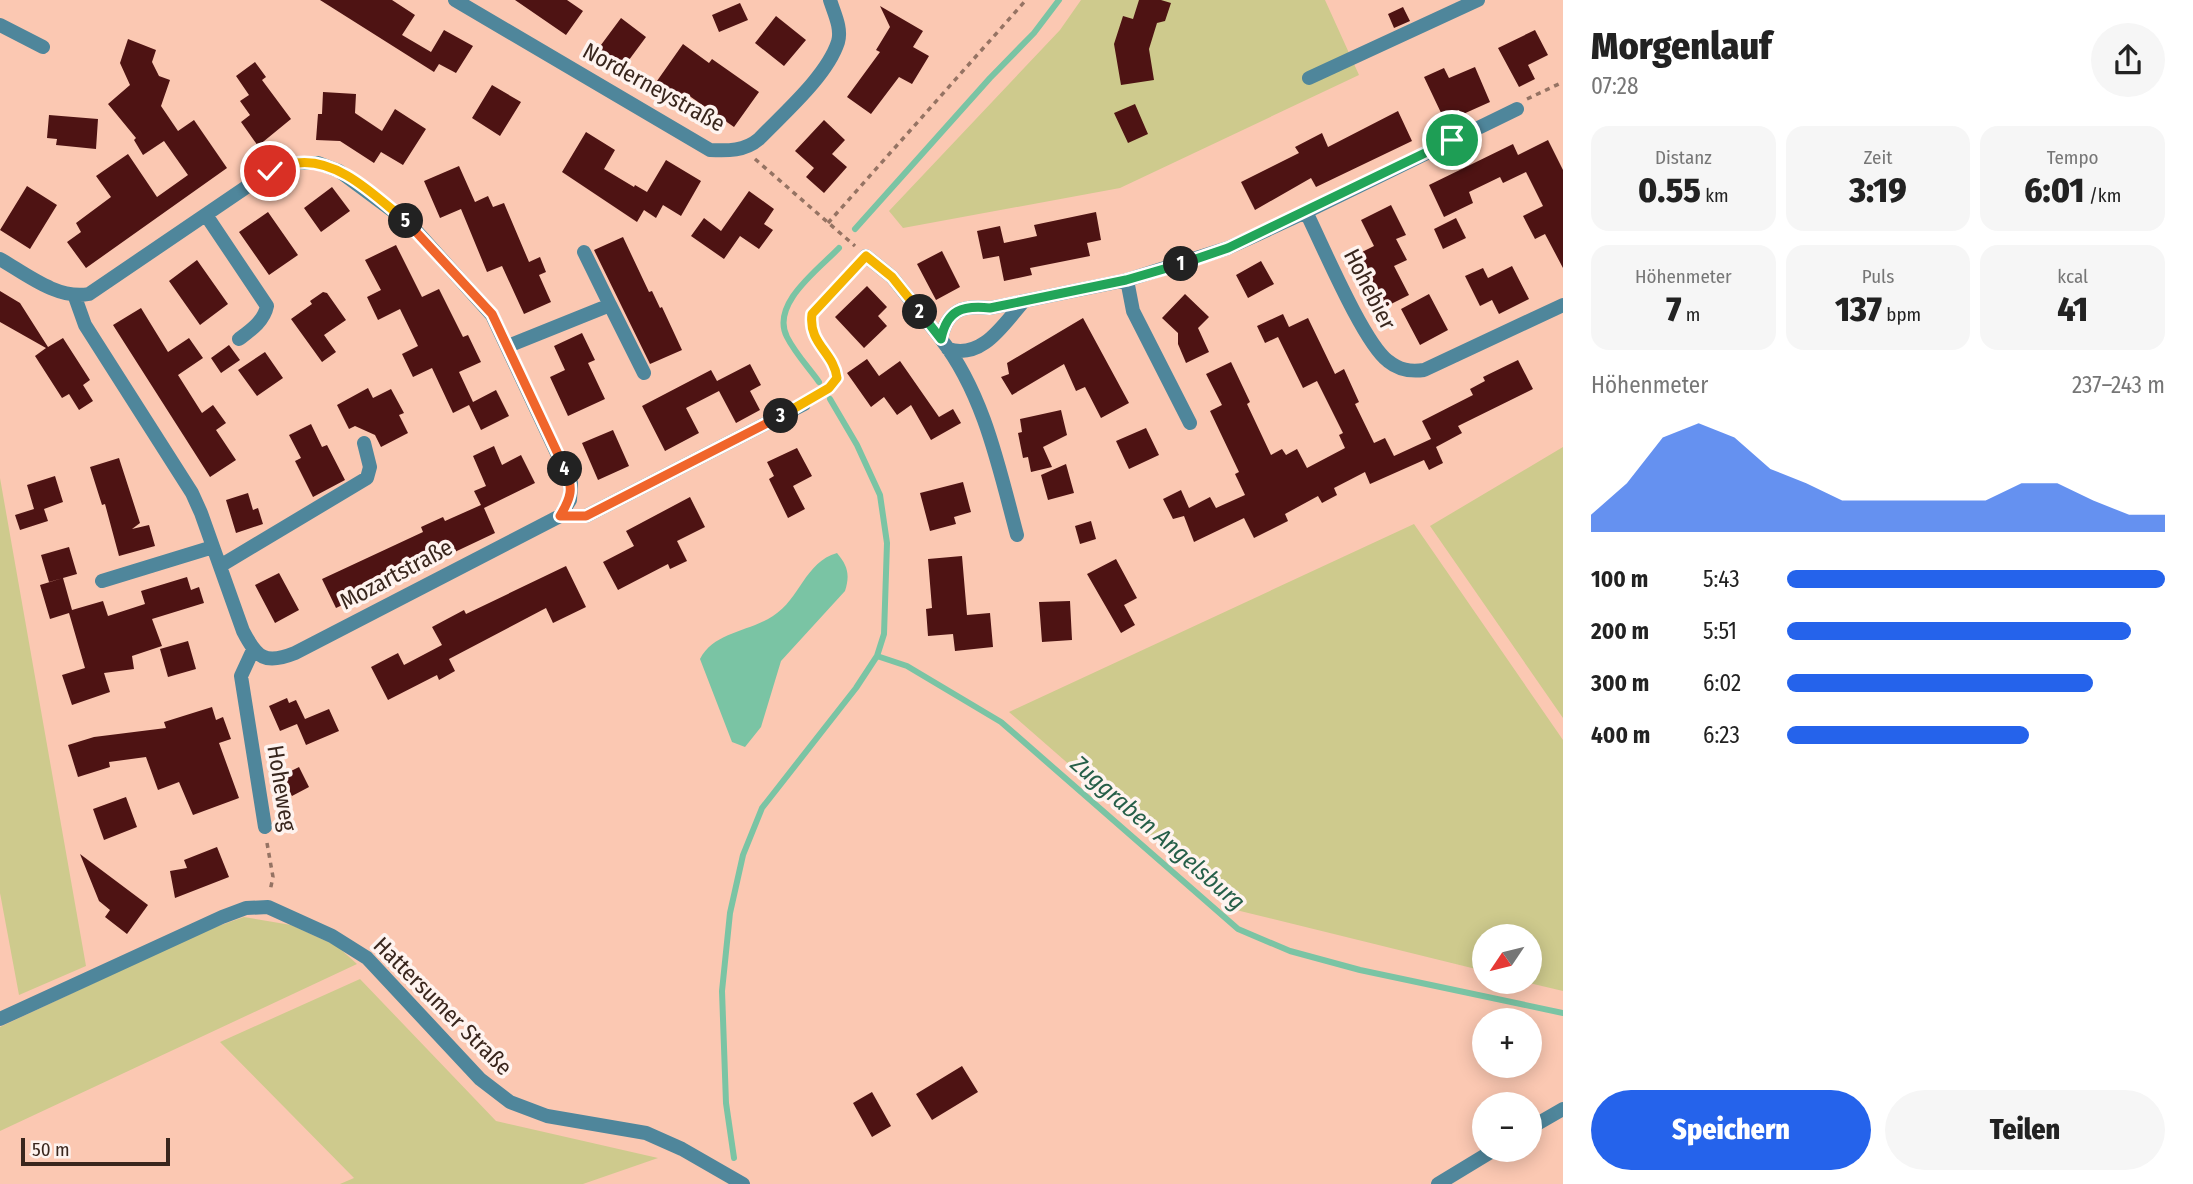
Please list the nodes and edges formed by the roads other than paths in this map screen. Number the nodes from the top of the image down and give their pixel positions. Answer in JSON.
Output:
{"nodes":[{"id":1,"x":455,"y":0,"type":"edge"},
{"id":2,"x":830,"y":0,"type":"edge"},
{"id":3,"x":1478,"y":0,"type":"edge"},
{"id":4,"x":0,"y":25,"type":"edge"},
{"id":5,"x":43,"y":47,"type":"dead end"},
{"id":6,"x":1309,"y":78,"type":"dead end"},
{"id":7,"x":1517,"y":109,"type":"road end"},
{"id":8,"x":1306,"y":212,"type":"junction"},
{"id":9,"x":206,"y":215,"type":"junction"},
{"id":10,"x":584,"y":252,"type":"dead end"},
{"id":11,"x":866,"y":256,"type":"road end"},
{"id":12,"x":0,"y":259,"type":"edge"},
{"id":13,"x":1126,"y":280,"type":"junction"},
{"id":14,"x":75,"y":297,"type":"junction"},
{"id":15,"x":1024,"y":301,"type":"junction"},
{"id":16,"x":1563,"y":304,"type":"edge"},
{"id":17,"x":610,"y":306,"type":"junction"},
{"id":18,"x":239,"y":339,"type":"dead end"},
{"id":19,"x":945,"y":344,"type":"junction"},
{"id":20,"x":508,"y":346,"type":"junction"},
{"id":21,"x":644,"y":373,"type":"dead end"},
{"id":22,"x":804,"y":404,"type":"road end"},
{"id":23,"x":1190,"y":423,"type":"dead end"},
{"id":24,"x":364,"y":443,"type":"dead end"},
{"id":25,"x":560,"y":516,"type":"junction"},
{"id":26,"x":1017,"y":535,"type":"dead end"},
{"id":27,"x":213,"y":547,"type":"junction"},
{"id":28,"x":220,"y":566,"type":"junction"},
{"id":29,"x":102,"y":581,"type":"dead end"},
{"id":30,"x":253,"y":650,"type":"junction"},
{"id":31,"x":265,"y":828,"type":"road end"},
{"id":32,"x":0,"y":1018,"type":"edge"},
{"id":33,"x":1563,"y":1109,"type":"edge"},
{"id":34,"x":1542,"y":1121,"type":"edge"},
{"id":35,"x":1474,"y":1162,"type":"edge"},
{"id":36,"x":743,"y":1184,"type":"edge"},
{"id":37,"x":1438,"y":1184,"type":"edge"}],
"edges":[{"from":1,"to":2,"type":"street","name":"Norderneystraße"},
{"from":3,"to":6,"type":"street"},
{"from":4,"to":5,"type":"street"},
{"from":7,"to":8,"type":"street"},
{"from":8,"to":13,"type":"street"},
{"from":8,"to":16,"type":"street","name":"Hohebier"},
{"from":9,"to":14,"type":"street"},
{"from":9,"to":18,"type":"street"},
{"from":9,"to":20,"type":"street"},
{"from":10,"to":17,"type":"street"},
{"from":11,"to":19,"type":"street"},
{"from":12,"to":14,"type":"street"},
{"from":13,"to":15,"type":"street"},
{"from":13,"to":23,"type":"street"},
{"from":14,"to":27,"type":"street"},
{"from":15,"to":19,"type":"street"},
{"from":15,"to":19,"type":"street"},
{"from":17,"to":20,"type":"street"},
{"from":17,"to":21,"type":"street"},
{"from":19,"to":26,"type":"street"},
{"from":20,"to":25,"type":"street"},
{"from":22,"to":25,"type":"street","name":"Mozartstraße"},
{"from":24,"to":28,"type":"street"},
{"from":25,"to":30,"type":"street","name":"Mozartstraße"},
{"from":27,"to":28,"type":"street"},
{"from":27,"to":29,"type":"street"},
{"from":28,"to":30,"type":"street"},
{"from":30,"to":31,"type":"street","name":"Hoheweg"},
{"from":32,"to":36,"type":"street","name":"Hattersumer Straße"},
{"from":33,"to":34,"type":"street"},
{"from":35,"to":37,"type":"street"}]}
